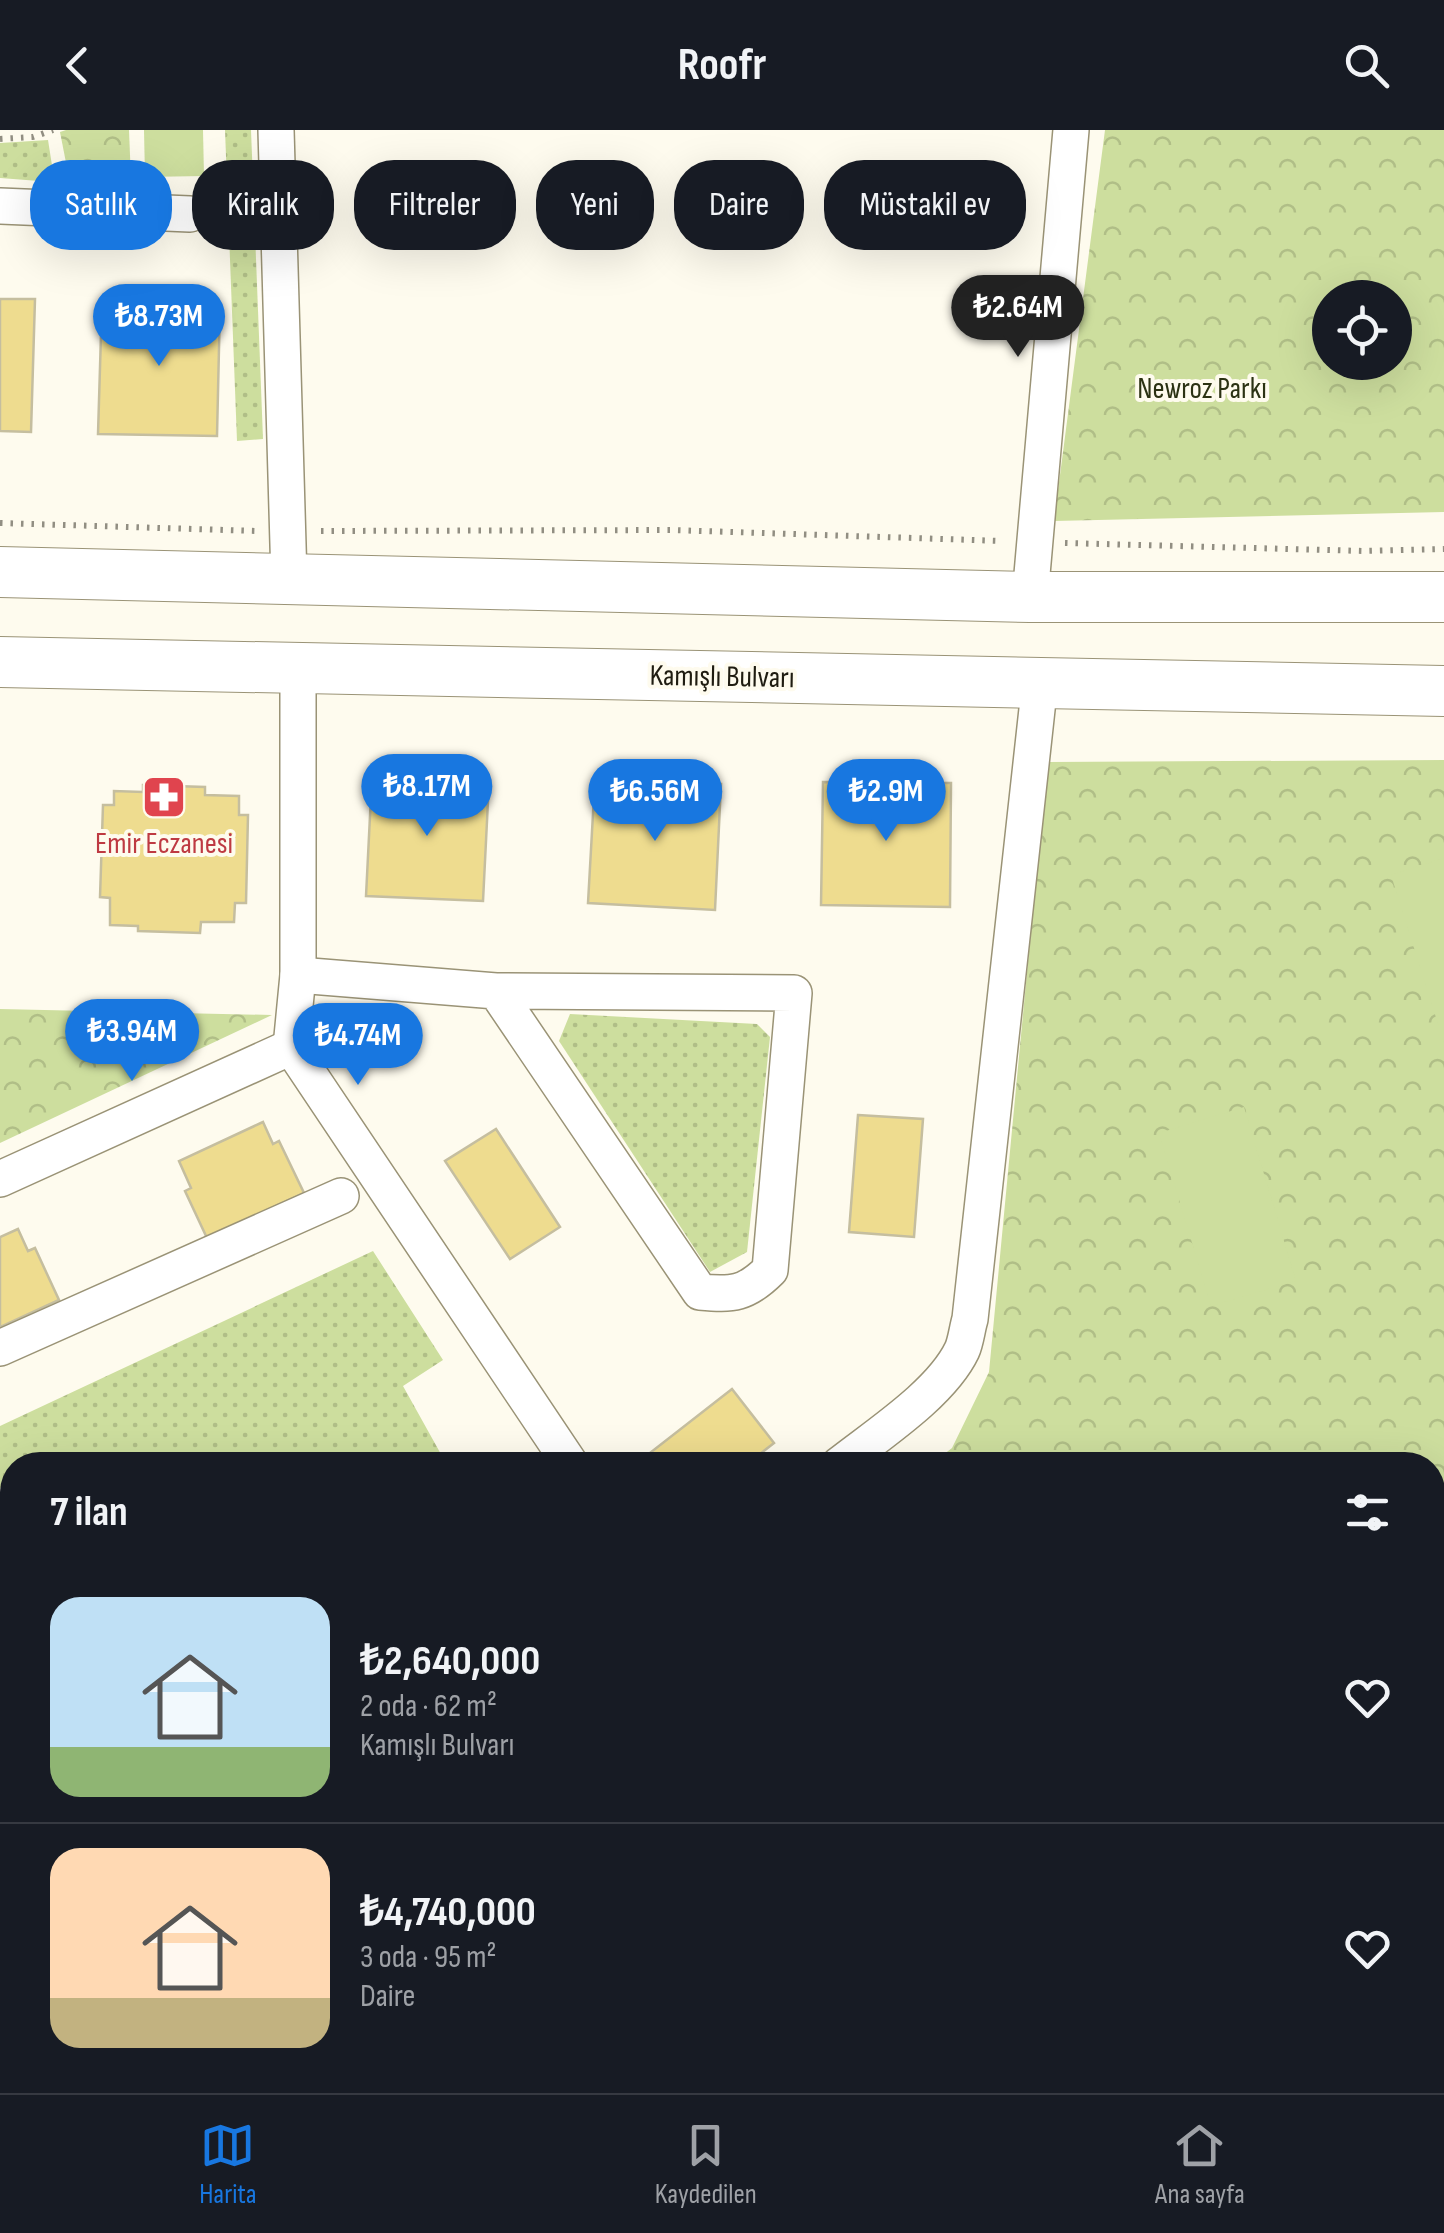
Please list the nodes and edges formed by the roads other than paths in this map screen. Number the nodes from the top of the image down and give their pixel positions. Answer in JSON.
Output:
{"nodes":[{"id":1,"x":276,"y":130,"type":"edge"},
{"id":2,"x":1071,"y":130,"type":"edge"},
{"id":3,"x":0,"y":206,"type":"edge"},
{"id":4,"x":190,"y":214,"type":"dead end"},
{"id":5,"x":289,"y":555,"type":"junction"},
{"id":6,"x":0,"y":572,"type":"edge"},
{"id":7,"x":1030,"y":596,"type":"junction"},
{"id":8,"x":1444,"y":597,"type":"edge"},
{"id":9,"x":0,"y":662,"type":"edge"},
{"id":10,"x":298,"y":667,"type":"junction"},
{"id":11,"x":1040,"y":682,"type":"junction"},
{"id":12,"x":1444,"y":691,"type":"edge"},
{"id":13,"x":298,"y":976,"type":"junction"},
{"id":14,"x":496,"y":991,"type":"junction"},
{"id":15,"x":291,"y":1047,"type":"junction"},
{"id":16,"x":0,"y":1179,"type":"edge"},
{"id":17,"x":340,"y":1196,"type":"dead end"},
{"id":18,"x":0,"y":1348,"type":"edge"},
{"id":19,"x":562,"y":1452,"type":"edge"},
{"id":20,"x":855,"y":1452,"type":"edge"}],
"edges":[{"from":1,"to":5,"type":"street"},
{"from":2,"to":7,"type":"street"},
{"from":3,"to":4,"type":"street"},
{"from":5,"to":6,"type":"highway"},
{"from":5,"to":7,"type":"highway"},
{"from":7,"to":8,"type":"highway"},
{"from":9,"to":10,"type":"highway","name":"Kamışlı Bulvarı"},
{"from":10,"to":11,"type":"highway","name":"Kamışlı Bulvarı"},
{"from":10,"to":13,"type":"street"},
{"from":11,"to":12,"type":"highway","name":"Kamışlı Bulvarı"},
{"from":11,"to":20,"type":"street"},
{"from":13,"to":14,"type":"street"},
{"from":13,"to":15,"type":"street"},
{"from":14,"to":14,"type":"street"},
{"from":15,"to":16,"type":"street"},
{"from":15,"to":19,"type":"street"},
{"from":17,"to":18,"type":"street"}]}
